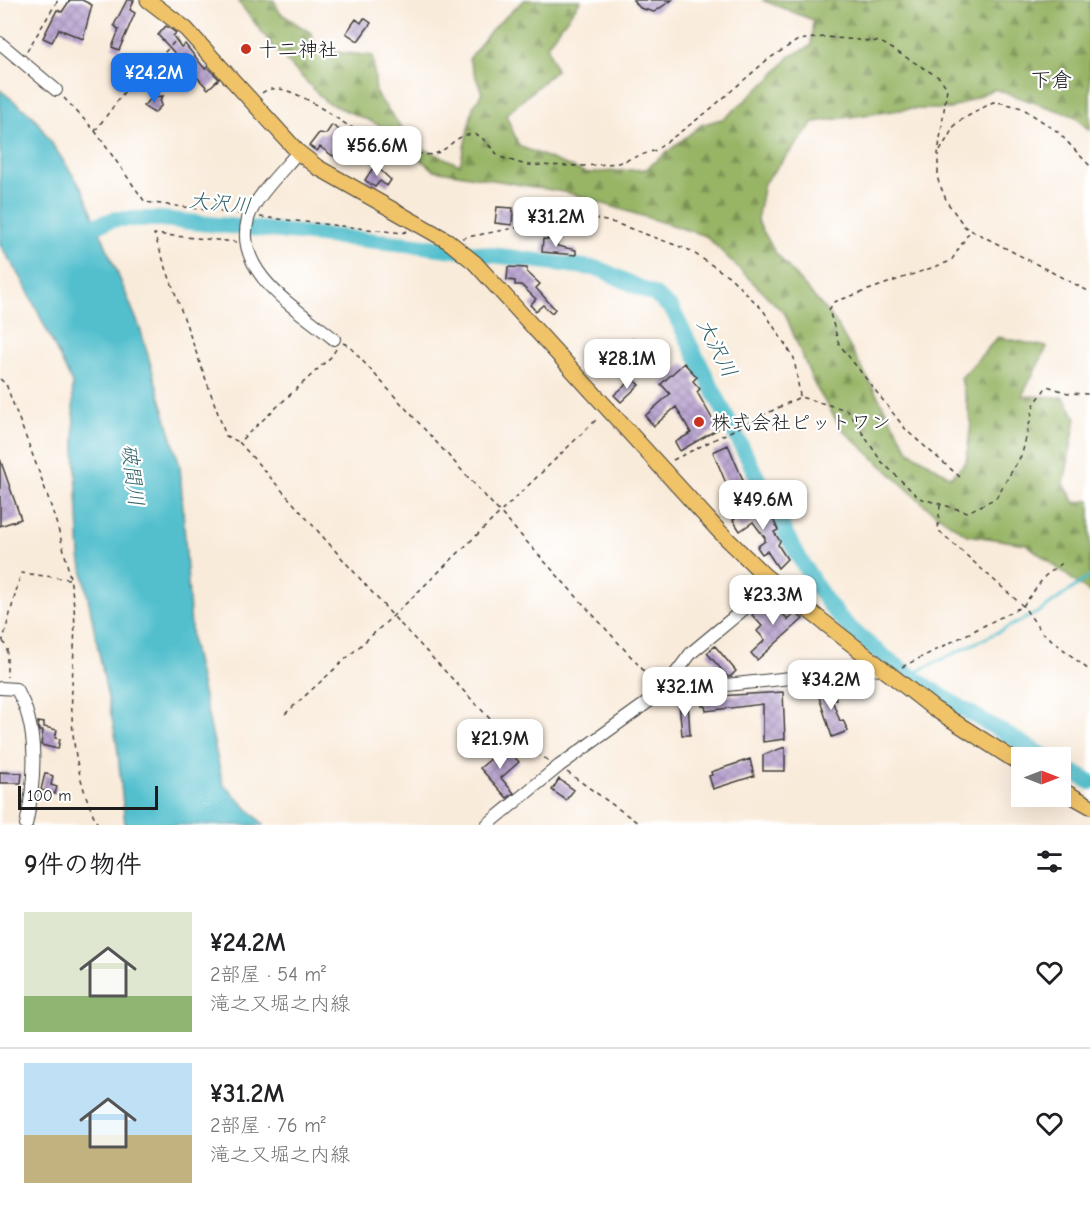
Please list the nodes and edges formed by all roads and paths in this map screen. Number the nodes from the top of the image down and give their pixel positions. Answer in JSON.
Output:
{"nodes":[{"id":1,"x":58,"y":0,"type":"edge"},
{"id":2,"x":148,"y":0,"type":"edge"},
{"id":3,"x":186,"y":29,"type":"junction"},
{"id":4,"x":0,"y":43,"type":"edge"},
{"id":5,"x":22,"y":60,"type":"junction"},
{"id":6,"x":56,"y":90,"type":"joint"},
{"id":7,"x":252,"y":101,"type":"junction"},
{"id":8,"x":95,"y":131,"type":"junction"},
{"id":9,"x":298,"y":152,"type":"junction"},
{"id":10,"x":938,"y":154,"type":"junction"},
{"id":11,"x":1090,"y":166,"type":"edge"},
{"id":12,"x":249,"y":217,"type":"junction"},
{"id":13,"x":417,"y":223,"type":"junction"},
{"id":14,"x":971,"y":231,"type":"junction"},
{"id":15,"x":449,"y":242,"type":"junction"},
{"id":16,"x":247,"y":243,"type":"junction"},
{"id":17,"x":1090,"y":292,"type":"edge"},
{"id":18,"x":334,"y":339,"type":"junction"},
{"id":19,"x":0,"y":380,"type":"edge"},
{"id":20,"x":1090,"y":394,"type":"edge"},
{"id":21,"x":800,"y":397,"type":"junction"},
{"id":22,"x":606,"y":410,"type":"junction"},
{"id":23,"x":239,"y":442,"type":"junction"},
{"id":24,"x":661,"y":466,"type":"junction"},
{"id":25,"x":960,"y":477,"type":"dead end"},
{"id":26,"x":940,"y":504,"type":"junction"},
{"id":27,"x":500,"y":513,"type":"junction"},
{"id":28,"x":1065,"y":561,"type":"dead end"},
{"id":29,"x":70,"y":579,"type":"junction"},
{"id":30,"x":774,"y":584,"type":"junction"},
{"id":31,"x":1023,"y":606,"type":"junction"},
{"id":32,"x":393,"y":616,"type":"junction"},
{"id":33,"x":1,"y":639,"type":"edge"},
{"id":34,"x":885,"y":671,"type":"junction"},
{"id":35,"x":1090,"y":671,"type":"edge"},
{"id":36,"x":4,"y":687,"type":"edge"},
{"id":37,"x":662,"y":692,"type":"junction"},
{"id":38,"x":285,"y":714,"type":"dead end"},
{"id":39,"x":1011,"y":758,"type":"edge"},
{"id":40,"x":559,"y":766,"type":"junction"},
{"id":41,"x":1071,"y":795,"type":"edge"},
{"id":42,"x":1090,"y":806,"type":"edge"},
{"id":43,"x":26,"y":825,"type":"edge"},
{"id":44,"x":98,"y":825,"type":"edge"},
{"id":45,"x":488,"y":825,"type":"edge"},
{"id":46,"x":641,"y":825,"type":"edge"}],
"edges":[{"from":1,"to":5,"type":"path"},
{"from":2,"to":3,"type":"main road"},
{"from":3,"to":7,"type":"main road"},
{"from":3,"to":8,"type":"path"},
{"from":4,"to":5,"type":"street"},
{"from":5,"to":6,"type":"street"},
{"from":6,"to":8,"type":"path"},
{"from":7,"to":9,"type":"main road"},
{"from":7,"to":10,"type":"path"},
{"from":8,"to":12,"type":"path"},
{"from":9,"to":12,"type":"street"},
{"from":9,"to":13,"type":"main road"},
{"from":10,"to":11,"type":"path"},
{"from":10,"to":14,"type":"path"},
{"from":12,"to":13,"type":"path"},
{"from":12,"to":16,"type":"street"},
{"from":13,"to":15,"type":"main road"},
{"from":14,"to":17,"type":"path"},
{"from":14,"to":25,"type":"path"},
{"from":15,"to":21,"type":"path"},
{"from":15,"to":22,"type":"main road"},
{"from":16,"to":18,"type":"street"},
{"from":16,"to":23,"type":"path"},
{"from":18,"to":23,"type":"path"},
{"from":18,"to":27,"type":"path"},
{"from":19,"to":29,"type":"path"},
{"from":20,"to":26,"type":"path"},
{"from":21,"to":24,"type":"path"},
{"from":21,"to":26,"type":"path"},
{"from":22,"to":24,"type":"main road"},
{"from":22,"to":27,"type":"path"},
{"from":23,"to":32,"type":"path"},
{"from":24,"to":30,"type":"main road"},
{"from":26,"to":31,"type":"path"},
{"from":27,"to":32,"type":"path"},
{"from":27,"to":37,"type":"path"},
{"from":28,"to":31,"type":"path"},
{"from":29,"to":33,"type":"path"},
{"from":29,"to":44,"type":"path"},
{"from":30,"to":34,"type":"main road"},
{"from":30,"to":37,"type":"street"},
{"from":31,"to":34,"type":"path"},
{"from":31,"to":35,"type":"path"},
{"from":32,"to":38,"type":"path"},
{"from":32,"to":40,"type":"path"},
{"from":33,"to":36,"type":"path"},
{"from":34,"to":37,"type":"street"},
{"from":34,"to":39,"type":"main road"},
{"from":36,"to":43,"type":"street"},
{"from":37,"to":40,"type":"street"},
{"from":40,"to":45,"type":"street"},
{"from":40,"to":46,"type":"path"},
{"from":41,"to":42,"type":"main road"}]}
